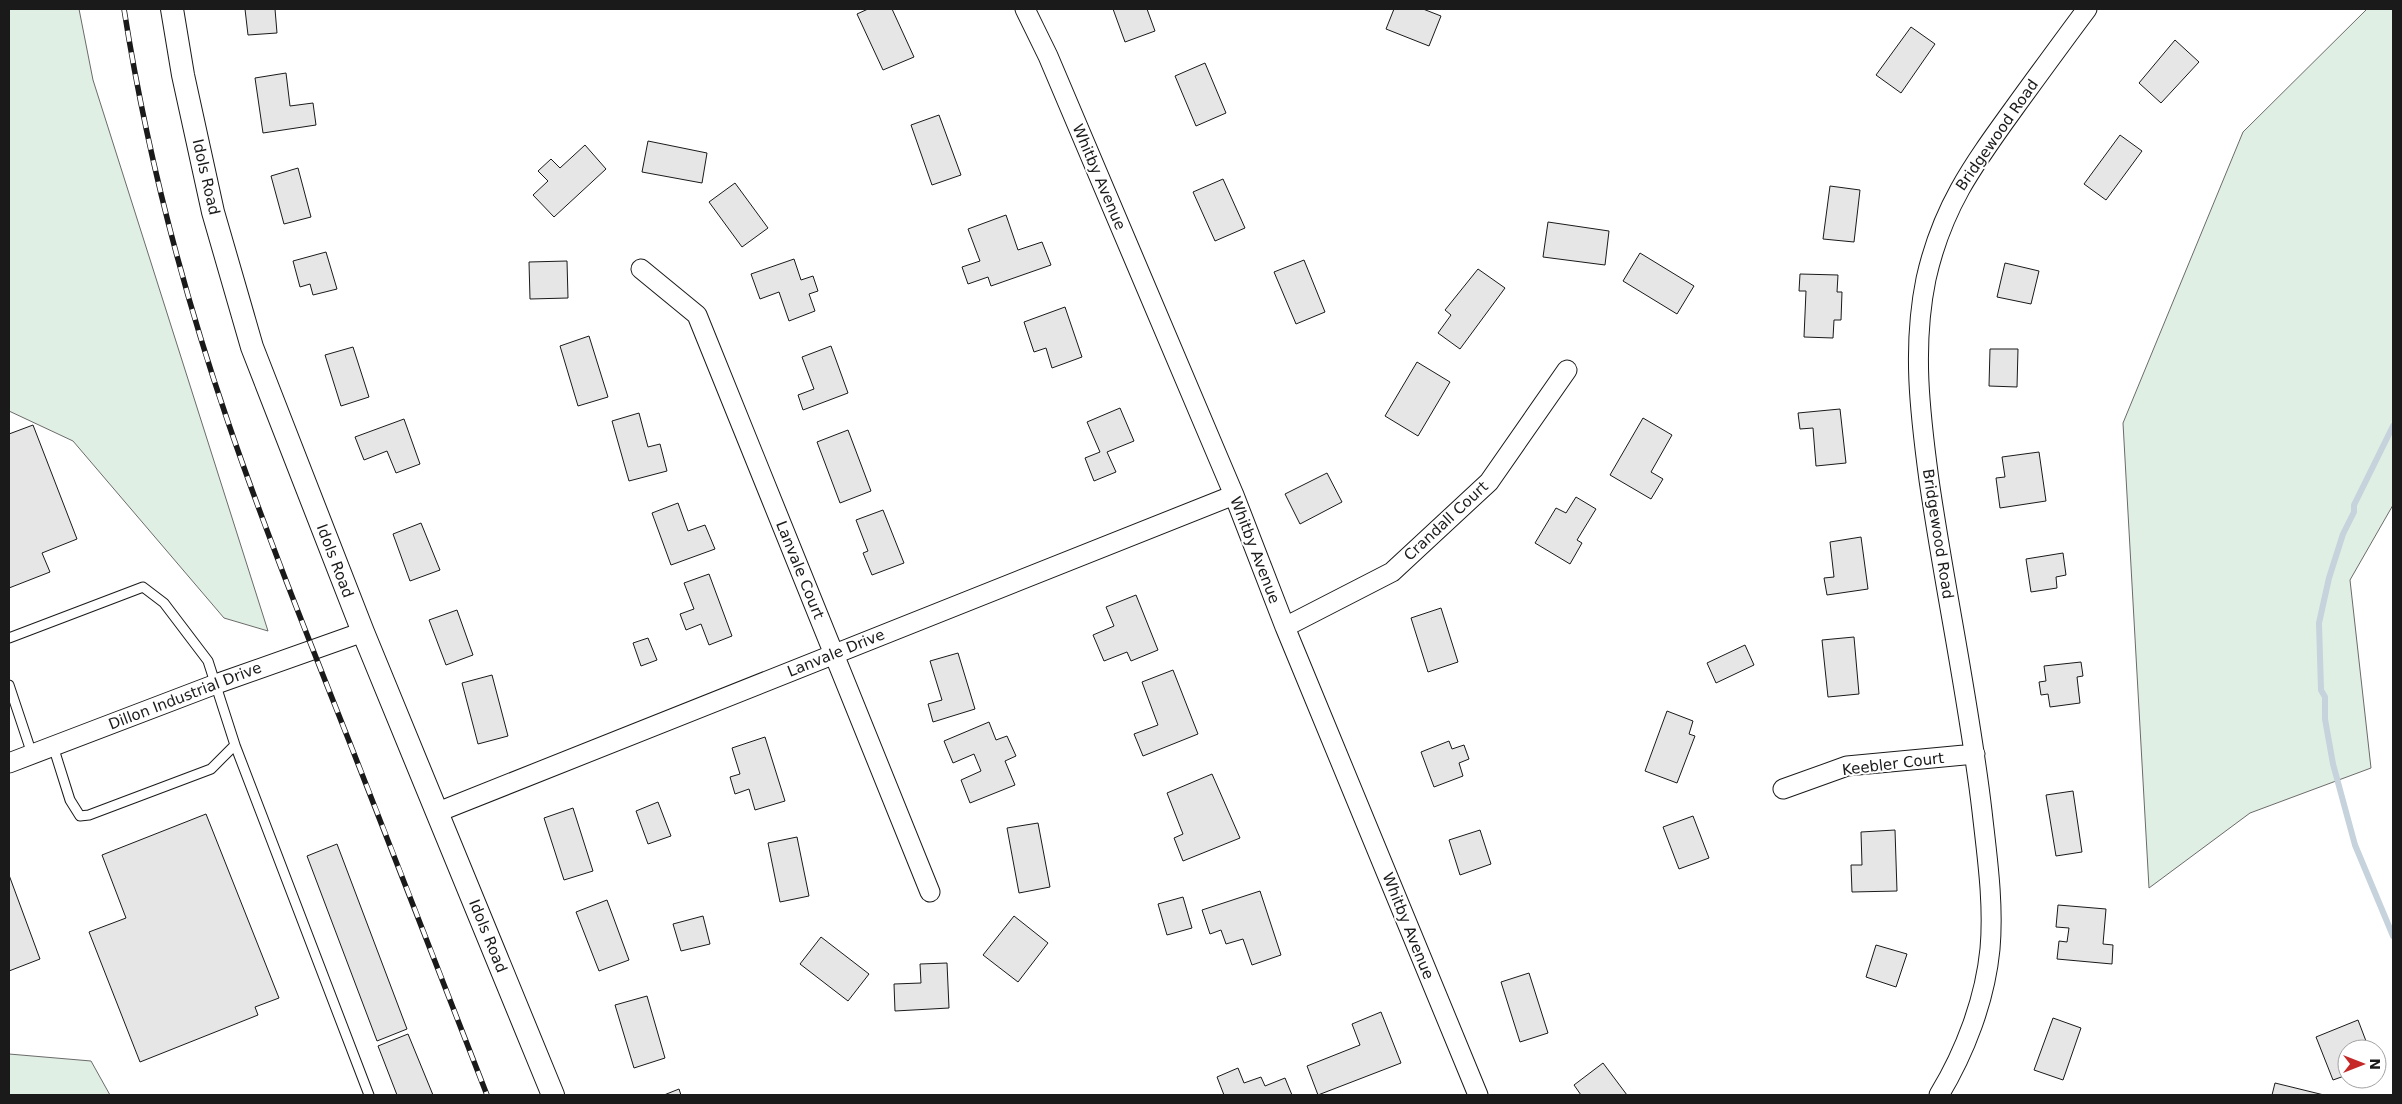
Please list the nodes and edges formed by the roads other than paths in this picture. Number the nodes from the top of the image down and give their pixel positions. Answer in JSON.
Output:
{"nodes":[{"id":1,"x":172,"y":9,"type":"edge"},
{"id":2,"x":1025,"y":9,"type":"edge"},
{"id":3,"x":2087,"y":9,"type":"edge"},
{"id":4,"x":641,"y":269,"type":"dead end"},
{"id":5,"x":1567,"y":370,"type":"dead end"},
{"id":6,"x":1234,"y":495,"type":"junction"},
{"id":7,"x":1285,"y":627,"type":"junction"},
{"id":8,"x":363,"y":632,"type":"junction"},
{"id":9,"x":9,"y":638,"type":"edge"},
{"id":10,"x":833,"y":654,"type":"junction"},
{"id":11,"x":9,"y":684,"type":"edge"},
{"id":12,"x":216,"y":684,"type":"junction"},
{"id":13,"x":234,"y":745,"type":"junction"},
{"id":14,"x":53,"y":746,"type":"junction"},
{"id":15,"x":32,"y":754,"type":"junction"},
{"id":16,"x":1975,"y":754,"type":"junction"},
{"id":17,"x":9,"y":763,"type":"edge"},
{"id":18,"x":1783,"y":789,"type":"dead end"},
{"id":19,"x":438,"y":812,"type":"junction"},
{"id":20,"x":930,"y":892,"type":"dead end"},
{"id":21,"x":369,"y":1095,"type":"edge"},
{"id":22,"x":553,"y":1095,"type":"edge"},
{"id":23,"x":1478,"y":1095,"type":"edge"},
{"id":24,"x":1939,"y":1095,"type":"edge"}],
"edges":[{"from":1,"to":8,"type":"street","name":"Idols Road"},
{"from":2,"to":6,"type":"street","name":"Whitby Avenue"},
{"from":3,"to":16,"type":"street","name":"Bridgewood Road"},
{"from":4,"to":10,"type":"street","name":"Lanvale Court"},
{"from":5,"to":7,"type":"street","name":"Crandall Court"},
{"from":6,"to":7,"type":"street","name":"Whitby Avenue"},
{"from":6,"to":10,"type":"street","name":"Lanvale Drive"},
{"from":7,"to":23,"type":"street","name":"Whitby Avenue"},
{"from":8,"to":12,"type":"street","name":"Dillon Industrial Drive"},
{"from":8,"to":19,"type":"street","name":"Idols Road"},
{"from":9,"to":12,"type":"lane"},
{"from":10,"to":19,"type":"street","name":"Lanvale Drive"},
{"from":10,"to":20,"type":"street","name":"Lanvale Court"},
{"from":11,"to":15,"type":"lane"},
{"from":12,"to":13,"type":"lane"},
{"from":12,"to":14,"type":"street","name":"Dillon Industrial Drive"},
{"from":13,"to":14,"type":"lane"},
{"from":13,"to":21,"type":"lane"},
{"from":14,"to":15,"type":"street","name":"Dillon Industrial Drive"},
{"from":15,"to":17,"type":"street","name":"Dillon Industrial Drive"},
{"from":16,"to":18,"type":"street","name":"Keebler Court"},
{"from":16,"to":24,"type":"street","name":"Bridgewood Road"},
{"from":19,"to":22,"type":"street","name":"Idols Road"}]}
